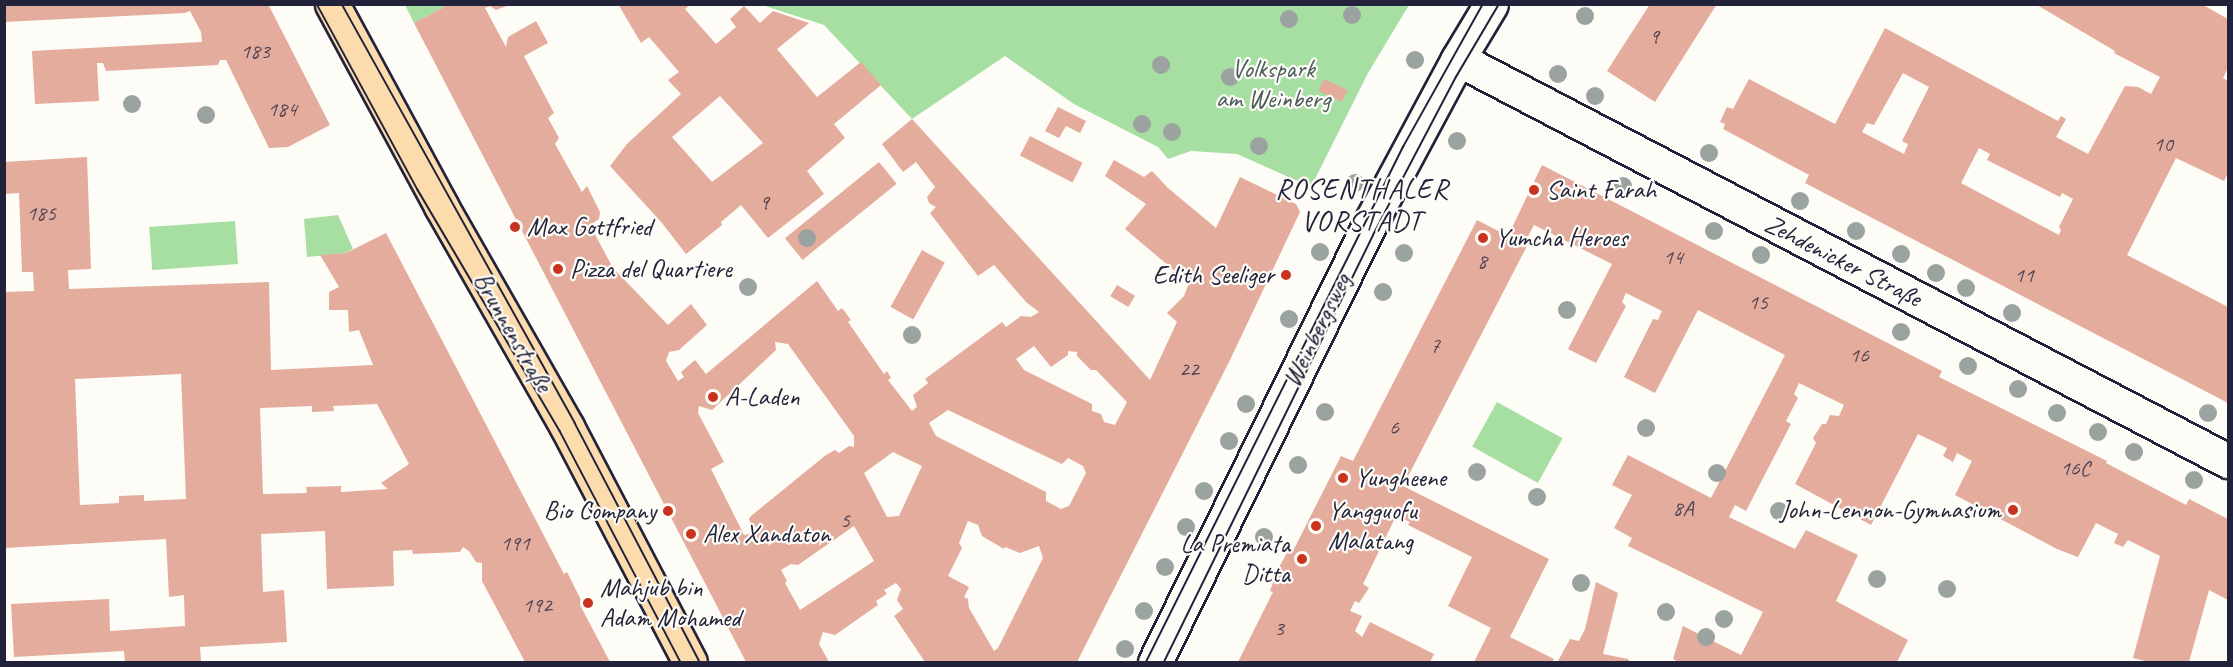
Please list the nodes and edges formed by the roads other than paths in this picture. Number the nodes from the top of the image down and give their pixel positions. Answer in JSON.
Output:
{"nodes":[{"id":1,"x":332,"y":4,"type":"edge"},
{"id":2,"x":1491,"y":4,"type":"edge"},
{"id":3,"x":1458,"y":59,"type":"junction"},
{"id":4,"x":2229,"y":461,"type":"edge"},
{"id":5,"x":690,"y":663,"type":"edge"},
{"id":6,"x":1155,"y":663,"type":"edge"}],
"edges":[{"from":1,"to":5,"type":"main road","name":"Brunnenstraße"},
{"from":2,"to":3,"type":"street","name":"Weinbergsweg"},
{"from":3,"to":4,"type":"street","name":"Zehdenicker Straße"},
{"from":3,"to":6,"type":"street","name":"Weinbergsweg"}]}
